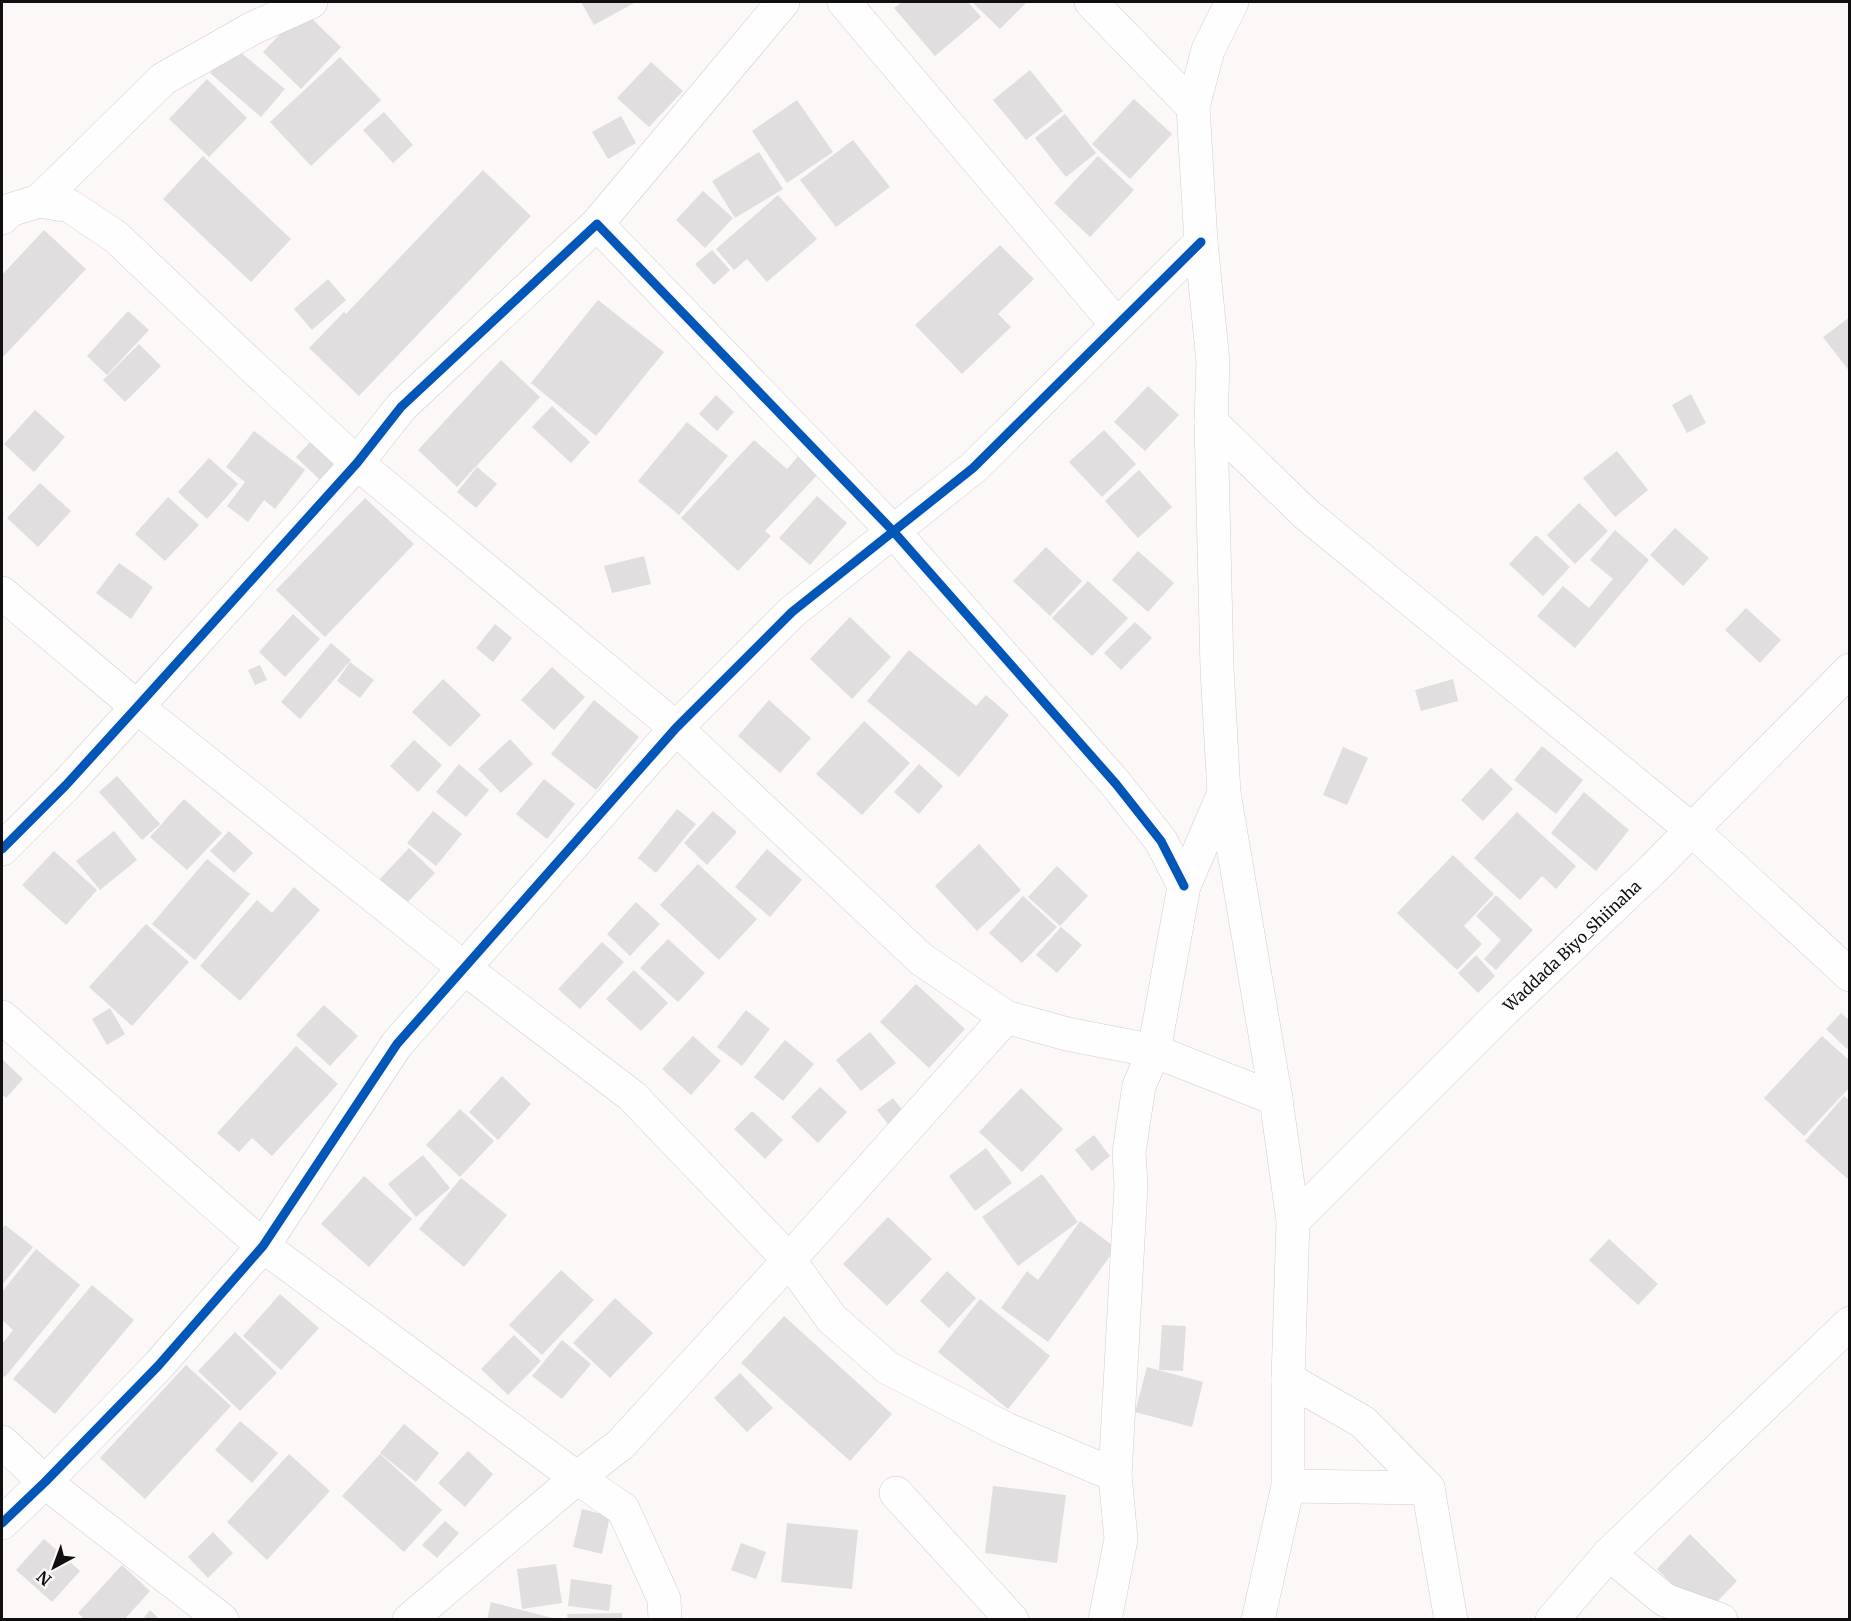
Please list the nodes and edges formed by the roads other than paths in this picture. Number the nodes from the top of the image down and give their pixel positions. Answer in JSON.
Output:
{"nodes":[{"id":1,"x":311,"y":2,"type":"edge"},
{"id":2,"x":783,"y":2,"type":"edge"},
{"id":3,"x":844,"y":2,"type":"edge"},
{"id":4,"x":1091,"y":2,"type":"edge"},
{"id":5,"x":1232,"y":2,"type":"edge"},
{"id":6,"x":1193,"y":107,"type":"junction"},
{"id":7,"x":39,"y":201,"type":"junction"},
{"id":8,"x":2,"y":218,"type":"edge"},
{"id":9,"x":597,"y":224,"type":"junction"},
{"id":10,"x":1201,"y":242,"type":"junction"},
{"id":11,"x":1117,"y":325,"type":"junction"},
{"id":12,"x":1211,"y":422,"type":"junction"},
{"id":13,"x":357,"y":463,"type":"junction"},
{"id":14,"x":893,"y":531,"type":"junction"},
{"id":15,"x":2,"y":593,"type":"edge"},
{"id":16,"x":1850,"y":670,"type":"edge"},
{"id":17,"x":137,"y":707,"type":"junction"},
{"id":18,"x":676,"y":728,"type":"junction"},
{"id":19,"x":1224,"y":793,"type":"junction"},
{"id":20,"x":1692,"y":830,"type":"junction"},
{"id":21,"x":2,"y":849,"type":"edge"},
{"id":22,"x":1184,"y":886,"type":"junction"},
{"id":23,"x":464,"y":968,"type":"junction"},
{"id":24,"x":1850,"y":975,"type":"edge"},
{"id":25,"x":2,"y":1017,"type":"edge"},
{"id":26,"x":1006,"y":1017,"type":"junction"},
{"id":27,"x":1154,"y":1051,"type":"junction"},
{"id":28,"x":1276,"y":1099,"type":"junction"},
{"id":29,"x":1293,"y":1221,"type":"junction"},
{"id":30,"x":263,"y":1246,"type":"junction"},
{"id":31,"x":789,"y":1260,"type":"junction"},
{"id":32,"x":1850,"y":1323,"type":"edge"},
{"id":33,"x":1288,"y":1379,"type":"junction"},
{"id":34,"x":2,"y":1442,"type":"edge"},
{"id":35,"x":1115,"y":1474,"type":"junction"},
{"id":36,"x":577,"y":1478,"type":"junction"},
{"id":37,"x":45,"y":1482,"type":"junction"},
{"id":38,"x":1288,"y":1486,"type":"junction"},
{"id":39,"x":1428,"y":1488,"type":"junction"},
{"id":40,"x":896,"y":1493,"type":"dead end"},
{"id":41,"x":2,"y":1523,"type":"edge"},
{"id":42,"x":1609,"y":1554,"type":"junction"},
{"id":43,"x":222,"y":1620,"type":"edge"},
{"id":44,"x":409,"y":1620,"type":"edge"},
{"id":45,"x":665,"y":1620,"type":"edge"},
{"id":46,"x":1012,"y":1620,"type":"edge"},
{"id":47,"x":1105,"y":1620,"type":"edge"},
{"id":48,"x":1258,"y":1620,"type":"edge"},
{"id":49,"x":1451,"y":1620,"type":"edge"},
{"id":50,"x":1552,"y":1620,"type":"edge"},
{"id":51,"x":1721,"y":1620,"type":"edge"}],
"edges":[{"from":1,"to":7,"type":"street"},
{"from":2,"to":9,"type":"street"},
{"from":3,"to":11,"type":"street"},
{"from":4,"to":6,"type":"street"},
{"from":5,"to":6,"type":"street"},
{"from":6,"to":10,"type":"street"},
{"from":7,"to":8,"type":"street"},
{"from":7,"to":13,"type":"street"},
{"from":9,"to":13,"type":"street"},
{"from":9,"to":14,"type":"street"},
{"from":10,"to":11,"type":"street"},
{"from":10,"to":12,"type":"street"},
{"from":11,"to":14,"type":"street"},
{"from":12,"to":19,"type":"street"},
{"from":12,"to":20,"type":"street"},
{"from":13,"to":17,"type":"street"},
{"from":13,"to":18,"type":"street"},
{"from":14,"to":18,"type":"street"},
{"from":14,"to":22,"type":"street"},
{"from":15,"to":17,"type":"street"},
{"from":16,"to":20,"type":"street","name":"Waddada Biyo_Shiinaha"},
{"from":17,"to":21,"type":"street"},
{"from":17,"to":23,"type":"street"},
{"from":18,"to":23,"type":"street"},
{"from":18,"to":26,"type":"street"},
{"from":19,"to":22,"type":"street"},
{"from":19,"to":28,"type":"street"},
{"from":20,"to":24,"type":"street"},
{"from":20,"to":29,"type":"street","name":"Waddada Biyo_Shiinaha"},
{"from":22,"to":27,"type":"street"},
{"from":23,"to":30,"type":"street"},
{"from":23,"to":31,"type":"street"},
{"from":25,"to":30,"type":"street"},
{"from":26,"to":27,"type":"street"},
{"from":26,"to":31,"type":"street"},
{"from":27,"to":28,"type":"street"},
{"from":27,"to":35,"type":"street"},
{"from":28,"to":29,"type":"street"},
{"from":29,"to":33,"type":"street"},
{"from":30,"to":36,"type":"street"},
{"from":30,"to":37,"type":"street"},
{"from":31,"to":35,"type":"street"},
{"from":31,"to":36,"type":"street"},
{"from":32,"to":42,"type":"street"},
{"from":33,"to":38,"type":"street"},
{"from":33,"to":39,"type":"street"},
{"from":34,"to":37,"type":"street"},
{"from":35,"to":47,"type":"street"},
{"from":36,"to":44,"type":"street"},
{"from":36,"to":45,"type":"street"},
{"from":37,"to":41,"type":"street"},
{"from":37,"to":43,"type":"street"},
{"from":38,"to":39,"type":"street"},
{"from":38,"to":48,"type":"street"},
{"from":39,"to":49,"type":"street"},
{"from":40,"to":46,"type":"street"},
{"from":42,"to":50,"type":"street"},
{"from":42,"to":51,"type":"street"}]}
